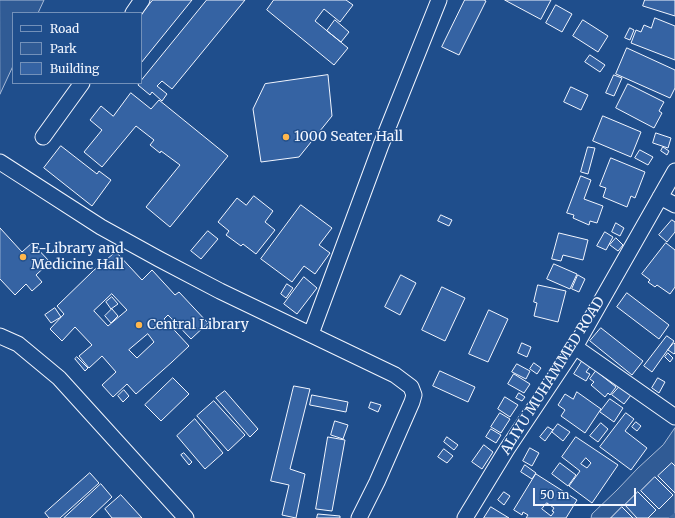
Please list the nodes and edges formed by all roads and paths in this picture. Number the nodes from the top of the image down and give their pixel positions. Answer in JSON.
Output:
{"nodes":[{"id":1,"x":142,"y":0,"type":"edge"},
{"id":2,"x":440,"y":0,"type":"edge"},
{"id":3,"x":134,"y":12,"type":"edge"},
{"id":4,"x":81,"y":84,"type":"edge"},
{"id":5,"x":43,"y":137,"type":"dead end"},
{"id":6,"x":0,"y":162,"type":"edge"},
{"id":7,"x":675,"y":171,"type":"edge"},
{"id":8,"x":660,"y":197,"type":"junction"},
{"id":9,"x":675,"y":205,"type":"edge"},
{"id":10,"x":311,"y":334,"type":"junction"},
{"id":11,"x":0,"y":336,"type":"edge"},
{"id":12,"x":575,"y":347,"type":"junction"},
{"id":13,"x":675,"y":417,"type":"edge"},
{"id":14,"x":186,"y":518,"type":"edge"},
{"id":15,"x":359,"y":518,"type":"edge"},
{"id":16,"x":464,"y":518,"type":"edge"}],
"edges":[{"from":1,"to":3,"type":"street"},
{"from":2,"to":10,"type":"street"},
{"from":4,"to":5,"type":"street"},
{"from":6,"to":10,"type":"street"},
{"from":7,"to":8,"type":"street","name":"ALIYU MUHAMMED ROAD"},
{"from":8,"to":9,"type":"street"},
{"from":8,"to":12,"type":"street","name":"ALIYU MUHAMMED ROAD"},
{"from":10,"to":15,"type":"street"},
{"from":11,"to":14,"type":"street"},
{"from":12,"to":13,"type":"street"},
{"from":12,"to":16,"type":"street","name":"ALIYU MUHAMMED ROAD"}]}
